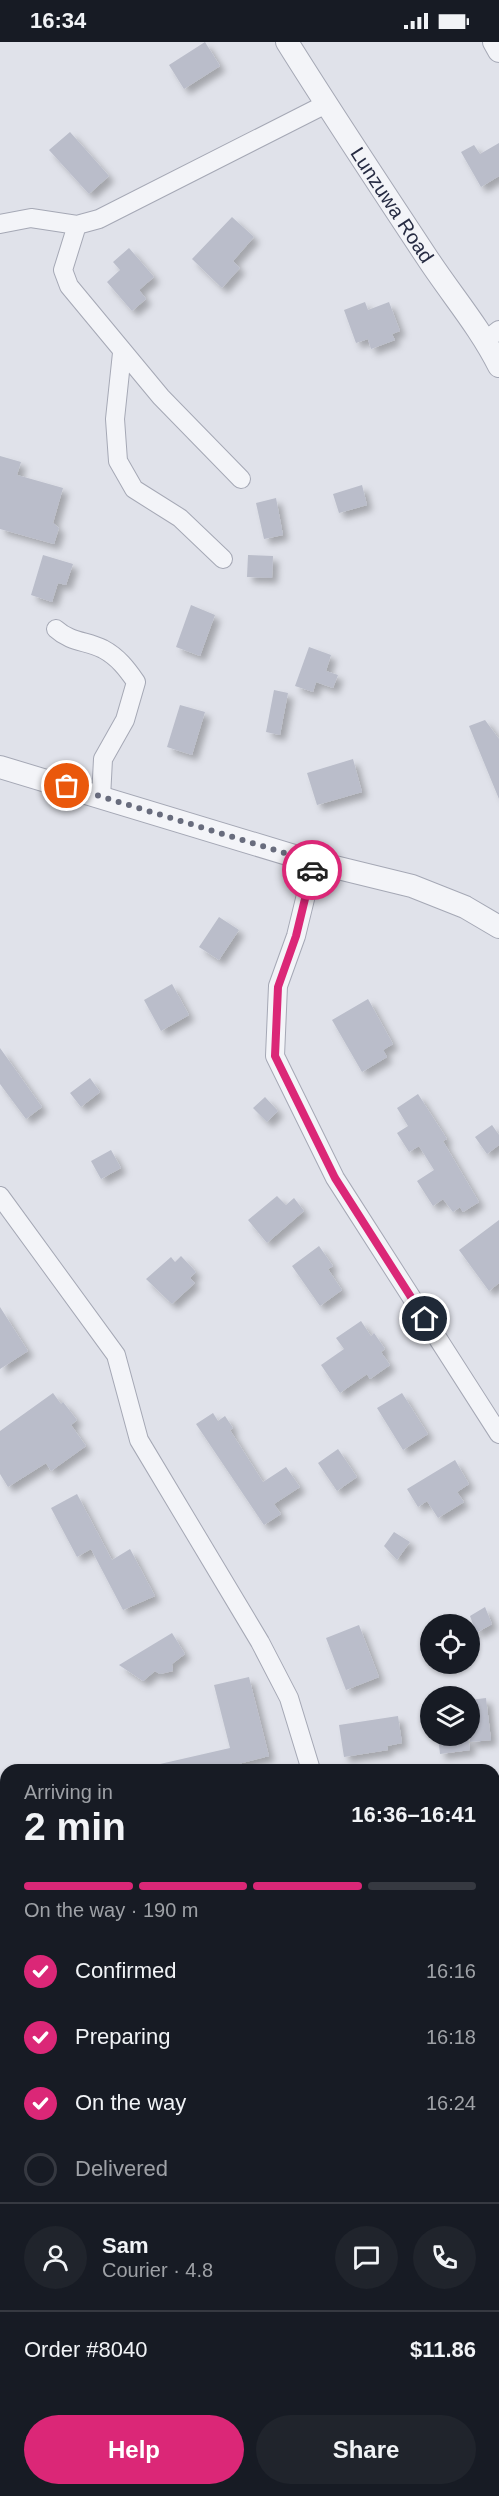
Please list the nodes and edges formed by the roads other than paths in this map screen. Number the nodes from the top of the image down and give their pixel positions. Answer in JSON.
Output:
{"nodes":[{"id":1,"x":287,"y":42,"type":"edge"},
{"id":2,"x":494,"y":42,"type":"edge"},
{"id":3,"x":499,"y":51,"type":"edge"},
{"id":4,"x":326,"y":104,"type":"junction"},
{"id":5,"x":0,"y":225,"type":"edge"},
{"id":6,"x":78,"y":225,"type":"junction"},
{"id":7,"x":492,"y":335,"type":"edge"},
{"id":8,"x":122,"y":352,"type":"junction"},
{"id":9,"x":499,"y":366,"type":"edge"},
{"id":10,"x":241,"y":479,"type":"dead end"},
{"id":11,"x":223,"y":559,"type":"dead end"},
{"id":12,"x":56,"y":629,"type":"dead end"},
{"id":13,"x":0,"y":767,"type":"edge"},
{"id":14,"x":101,"y":798,"type":"junction"},
{"id":15,"x":314,"y":862,"type":"junction"},
{"id":16,"x":499,"y":927,"type":"edge"},
{"id":17,"x":0,"y":1196,"type":"edge"},
{"id":18,"x":499,"y":1434,"type":"edge"},
{"id":19,"x":309,"y":1764,"type":"edge"}],
"edges":[{"from":1,"to":4,"type":"street","name":"Lunzuwa Road"},
{"from":2,"to":3,"type":"street"},
{"from":4,"to":6,"type":"street"},
{"from":4,"to":7,"type":"street","name":"Lunzuwa Road"},
{"from":5,"to":6,"type":"street"},
{"from":6,"to":8,"type":"street"},
{"from":7,"to":9,"type":"street","name":"Lunzuwa Road"},
{"from":8,"to":10,"type":"street"},
{"from":8,"to":11,"type":"street"},
{"from":12,"to":14,"type":"street"},
{"from":13,"to":14,"type":"street"},
{"from":14,"to":15,"type":"street"},
{"from":15,"to":16,"type":"street"},
{"from":15,"to":18,"type":"street"},
{"from":17,"to":19,"type":"street"}]}
